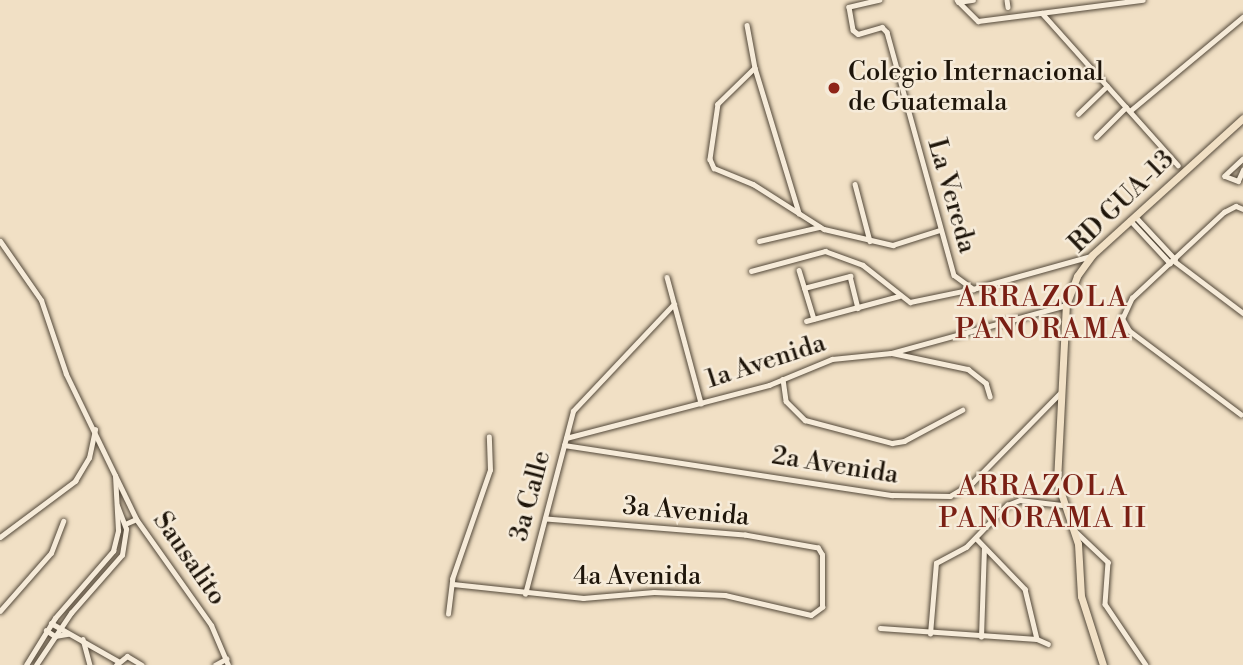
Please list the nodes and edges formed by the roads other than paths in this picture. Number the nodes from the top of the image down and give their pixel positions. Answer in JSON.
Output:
{"nodes":[{"id":1,"x":880,"y":0,"type":"edge"},
{"id":2,"x":973,"y":0,"type":"edge"},
{"id":3,"x":1007,"y":0,"type":"edge"},
{"id":4,"x":1143,"y":0,"type":"edge"},
{"id":5,"x":958,"y":1,"type":"edge"},
{"id":6,"x":1008,"y":7,"type":"dead end"},
{"id":7,"x":1042,"y":13,"type":"junction"},
{"id":8,"x":1243,"y":17,"type":"edge"},
{"id":9,"x":747,"y":25,"type":"dead end"},
{"id":10,"x":755,"y":68,"type":"junction"},
{"id":11,"x":1107,"y":86,"type":"junction"},
{"id":12,"x":1128,"y":109,"type":"junction"},
{"id":13,"x":1078,"y":114,"type":"dead end"},
{"id":14,"x":1243,"y":118,"type":"edge"},
{"id":15,"x":1096,"y":137,"type":"dead end"},
{"id":16,"x":1243,"y":159,"type":"edge"},
{"id":17,"x":1178,"y":165,"type":"dead end"},
{"id":18,"x":1243,"y":170,"type":"edge"},
{"id":19,"x":855,"y":184,"type":"dead end"},
{"id":20,"x":1243,"y":209,"type":"edge"},
{"id":21,"x":800,"y":215,"type":"junction"},
{"id":22,"x":1133,"y":218,"type":"junction"},
{"id":23,"x":820,"y":227,"type":"junction"},
{"id":24,"x":940,"y":230,"type":"junction"},
{"id":25,"x":0,"y":241,"type":"edge"},
{"id":26,"x":759,"y":241,"type":"dead end"},
{"id":27,"x":870,"y":241,"type":"junction"},
{"id":28,"x":1092,"y":255,"type":"junction"},
{"id":29,"x":1172,"y":261,"type":"junction"},
{"id":30,"x":799,"y":270,"type":"dead end"},
{"id":31,"x":751,"y":271,"type":"dead end"},
{"id":32,"x":667,"y":277,"type":"dead end"},
{"id":33,"x":804,"y":288,"type":"junction"},
{"id":34,"x":974,"y":289,"type":"junction"},
{"id":35,"x":899,"y":296,"type":"junction"},
{"id":36,"x":674,"y":304,"type":"junction"},
{"id":37,"x":1063,"y":306,"type":"junction"},
{"id":38,"x":858,"y":308,"type":"junction"},
{"id":39,"x":1243,"y":313,"type":"edge"},
{"id":40,"x":814,"y":319,"type":"junction"},
{"id":41,"x":806,"y":321,"type":"dead end"},
{"id":42,"x":891,"y":353,"type":"junction"},
{"id":43,"x":783,"y":379,"type":"junction"},
{"id":44,"x":1060,"y":393,"type":"junction"},
{"id":45,"x":990,"y":396,"type":"dead end"},
{"id":46,"x":701,"y":403,"type":"junction"},
{"id":47,"x":962,"y":411,"type":"dead end"},
{"id":48,"x":1241,"y":415,"type":"dead end"},
{"id":49,"x":95,"y":430,"type":"junction"},
{"id":50,"x":489,"y":437,"type":"dead end"},
{"id":51,"x":566,"y":438,"type":"junction"},
{"id":52,"x":564,"y":445,"type":"junction"},
{"id":53,"x":115,"y":476,"type":"junction"},
{"id":54,"x":115,"y":501,"type":"junction"},
{"id":55,"x":1062,"y":505,"type":"junction"},
{"id":56,"x":136,"y":519,"type":"junction"},
{"id":57,"x":546,"y":519,"type":"junction"},
{"id":58,"x":63,"y":521,"type":"dead end"},
{"id":59,"x":125,"y":524,"type":"junction"},
{"id":60,"x":1074,"y":530,"type":"junction"},
{"id":61,"x":0,"y":537,"type":"edge"},
{"id":62,"x":976,"y":538,"type":"junction"},
{"id":63,"x":116,"y":543,"type":"junction"},
{"id":64,"x":984,"y":547,"type":"junction"},
{"id":65,"x":125,"y":549,"type":"junction"},
{"id":66,"x":453,"y":584,"type":"junction"},
{"id":67,"x":524,"y":594,"type":"junction"},
{"id":68,"x":0,"y":611,"type":"edge"},
{"id":69,"x":820,"y":612,"type":"joint"},
{"id":70,"x":448,"y":614,"type":"dead end"},
{"id":71,"x":51,"y":623,"type":"junction"},
{"id":72,"x":880,"y":628,"type":"dead end"},
{"id":73,"x":60,"y":629,"type":"junction"},
{"id":74,"x":46,"y":630,"type":"junction"},
{"id":75,"x":68,"y":634,"type":"junction"},
{"id":76,"x":930,"y":634,"type":"junction"},
{"id":77,"x":55,"y":636,"type":"junction"},
{"id":78,"x":981,"y":637,"type":"junction"},
{"id":79,"x":83,"y":638,"type":"junction"},
{"id":80,"x":1037,"y":639,"type":"junction"},
{"id":81,"x":1048,"y":644,"type":"dead end"},
{"id":82,"x":228,"y":662,"type":"edge"},
{"id":83,"x":117,"y":663,"type":"edge"},
{"id":84,"x":26,"y":665,"type":"edge"},
{"id":85,"x":36,"y":665,"type":"edge"},
{"id":86,"x":90,"y":665,"type":"edge"},
{"id":87,"x":142,"y":665,"type":"edge"},
{"id":88,"x":215,"y":665,"type":"edge"},
{"id":89,"x":1103,"y":665,"type":"edge"},
{"id":90,"x":1146,"y":665,"type":"edge"}],
"edges":[{"from":1,"to":24,"type":"street","name":"La Vereda"},
{"from":2,"to":5,"type":"street"},
{"from":3,"to":6,"type":"street"},
{"from":4,"to":7,"type":"street"},
{"from":5,"to":7,"type":"street"},
{"from":7,"to":11,"type":"street"},
{"from":8,"to":12,"type":"street"},
{"from":9,"to":10,"type":"street"},
{"from":10,"to":21,"type":"street"},
{"from":10,"to":21,"type":"street"},
{"from":11,"to":12,"type":"street"},
{"from":11,"to":13,"type":"street"},
{"from":12,"to":15,"type":"street"},
{"from":12,"to":17,"type":"street"},
{"from":14,"to":22,"type":"main road","name":"RD GUA-13"},
{"from":16,"to":18,"type":"street"},
{"from":19,"to":27,"type":"street"},
{"from":20,"to":29,"type":"street"},
{"from":21,"to":23,"type":"street"},
{"from":22,"to":28,"type":"main road","name":"RD GUA-13"},
{"from":22,"to":29,"type":"street"},
{"from":23,"to":26,"type":"street"},
{"from":23,"to":27,"type":"street"},
{"from":24,"to":27,"type":"street"},
{"from":24,"to":34,"type":"street","name":"La Vereda"},
{"from":25,"to":49,"type":"street","name":"Sausalito"},
{"from":28,"to":34,"type":"street","name":"La Vereda"},
{"from":28,"to":37,"type":"main road","name":"RD GUA-13"},
{"from":29,"to":39,"type":"street"},
{"from":29,"to":48,"type":"street"},
{"from":30,"to":33,"type":"street"},
{"from":31,"to":35,"type":"street"},
{"from":32,"to":36,"type":"street"},
{"from":33,"to":38,"type":"street"},
{"from":33,"to":40,"type":"street"},
{"from":34,"to":35,"type":"street"},
{"from":35,"to":38,"type":"street"},
{"from":36,"to":46,"type":"street"},
{"from":36,"to":51,"type":"street","name":"3a Calle"},
{"from":37,"to":42,"type":"street","name":"1a Avenida"},
{"from":37,"to":44,"type":"main road","name":"RD GUA-13"},
{"from":38,"to":40,"type":"street"},
{"from":40,"to":41,"type":"street"},
{"from":42,"to":43,"type":"street","name":"1a Avenida"},
{"from":42,"to":45,"type":"street"},
{"from":43,"to":46,"type":"street","name":"1a Avenida"},
{"from":43,"to":47,"type":"street"},
{"from":44,"to":52,"type":"street","name":"2a Avenida"},
{"from":44,"to":55,"type":"main road","name":"RD GUA-13"},
{"from":46,"to":51,"type":"street","name":"1a Avenida"},
{"from":49,"to":53,"type":"street","name":"Sausalito"},
{"from":49,"to":61,"type":"street"},
{"from":50,"to":66,"type":"street"},
{"from":51,"to":52,"type":"street","name":"3a Calle"},
{"from":52,"to":57,"type":"street","name":"3a Calle"},
{"from":53,"to":54,"type":"street"},
{"from":53,"to":56,"type":"street","name":"Sausalito"},
{"from":54,"to":59,"type":"street"},
{"from":54,"to":63,"type":"street"},
{"from":55,"to":60,"type":"main road","name":"RD GUA-13"},
{"from":55,"to":62,"type":"street"},
{"from":56,"to":59,"type":"street"},
{"from":56,"to":82,"type":"street","name":"Sausalito"},
{"from":57,"to":67,"type":"street","name":"3a Calle"},
{"from":57,"to":69,"type":"street","name":"3a Avenida"},
{"from":58,"to":68,"type":"street"},
{"from":59,"to":65,"type":"street"},
{"from":60,"to":89,"type":"main road","name":"RD GUA-13"},
{"from":60,"to":90,"type":"street"},
{"from":62,"to":64,"type":"street"},
{"from":62,"to":76,"type":"street"},
{"from":63,"to":65,"type":"street"},
{"from":63,"to":71,"type":"street"},
{"from":64,"to":78,"type":"street"},
{"from":64,"to":80,"type":"street"},
{"from":65,"to":73,"type":"street"},
{"from":66,"to":67,"type":"street","name":"4a Avenida"},
{"from":66,"to":70,"type":"street"},
{"from":67,"to":69,"type":"street","name":"4a Avenida"},
{"from":71,"to":73,"type":"street"},
{"from":71,"to":74,"type":"street"},
{"from":72,"to":76,"type":"street"},
{"from":73,"to":75,"type":"street"},
{"from":73,"to":77,"type":"street"},
{"from":74,"to":77,"type":"street"},
{"from":74,"to":84,"type":"street"},
{"from":75,"to":77,"type":"street"},
{"from":75,"to":79,"type":"street"},
{"from":76,"to":78,"type":"street"},
{"from":77,"to":85,"type":"street"},
{"from":78,"to":80,"type":"street"},
{"from":79,"to":83,"type":"street"},
{"from":79,"to":86,"type":"street"},
{"from":80,"to":81,"type":"street"},
{"from":82,"to":88,"type":"street"},
{"from":83,"to":87,"type":"street"}]}
